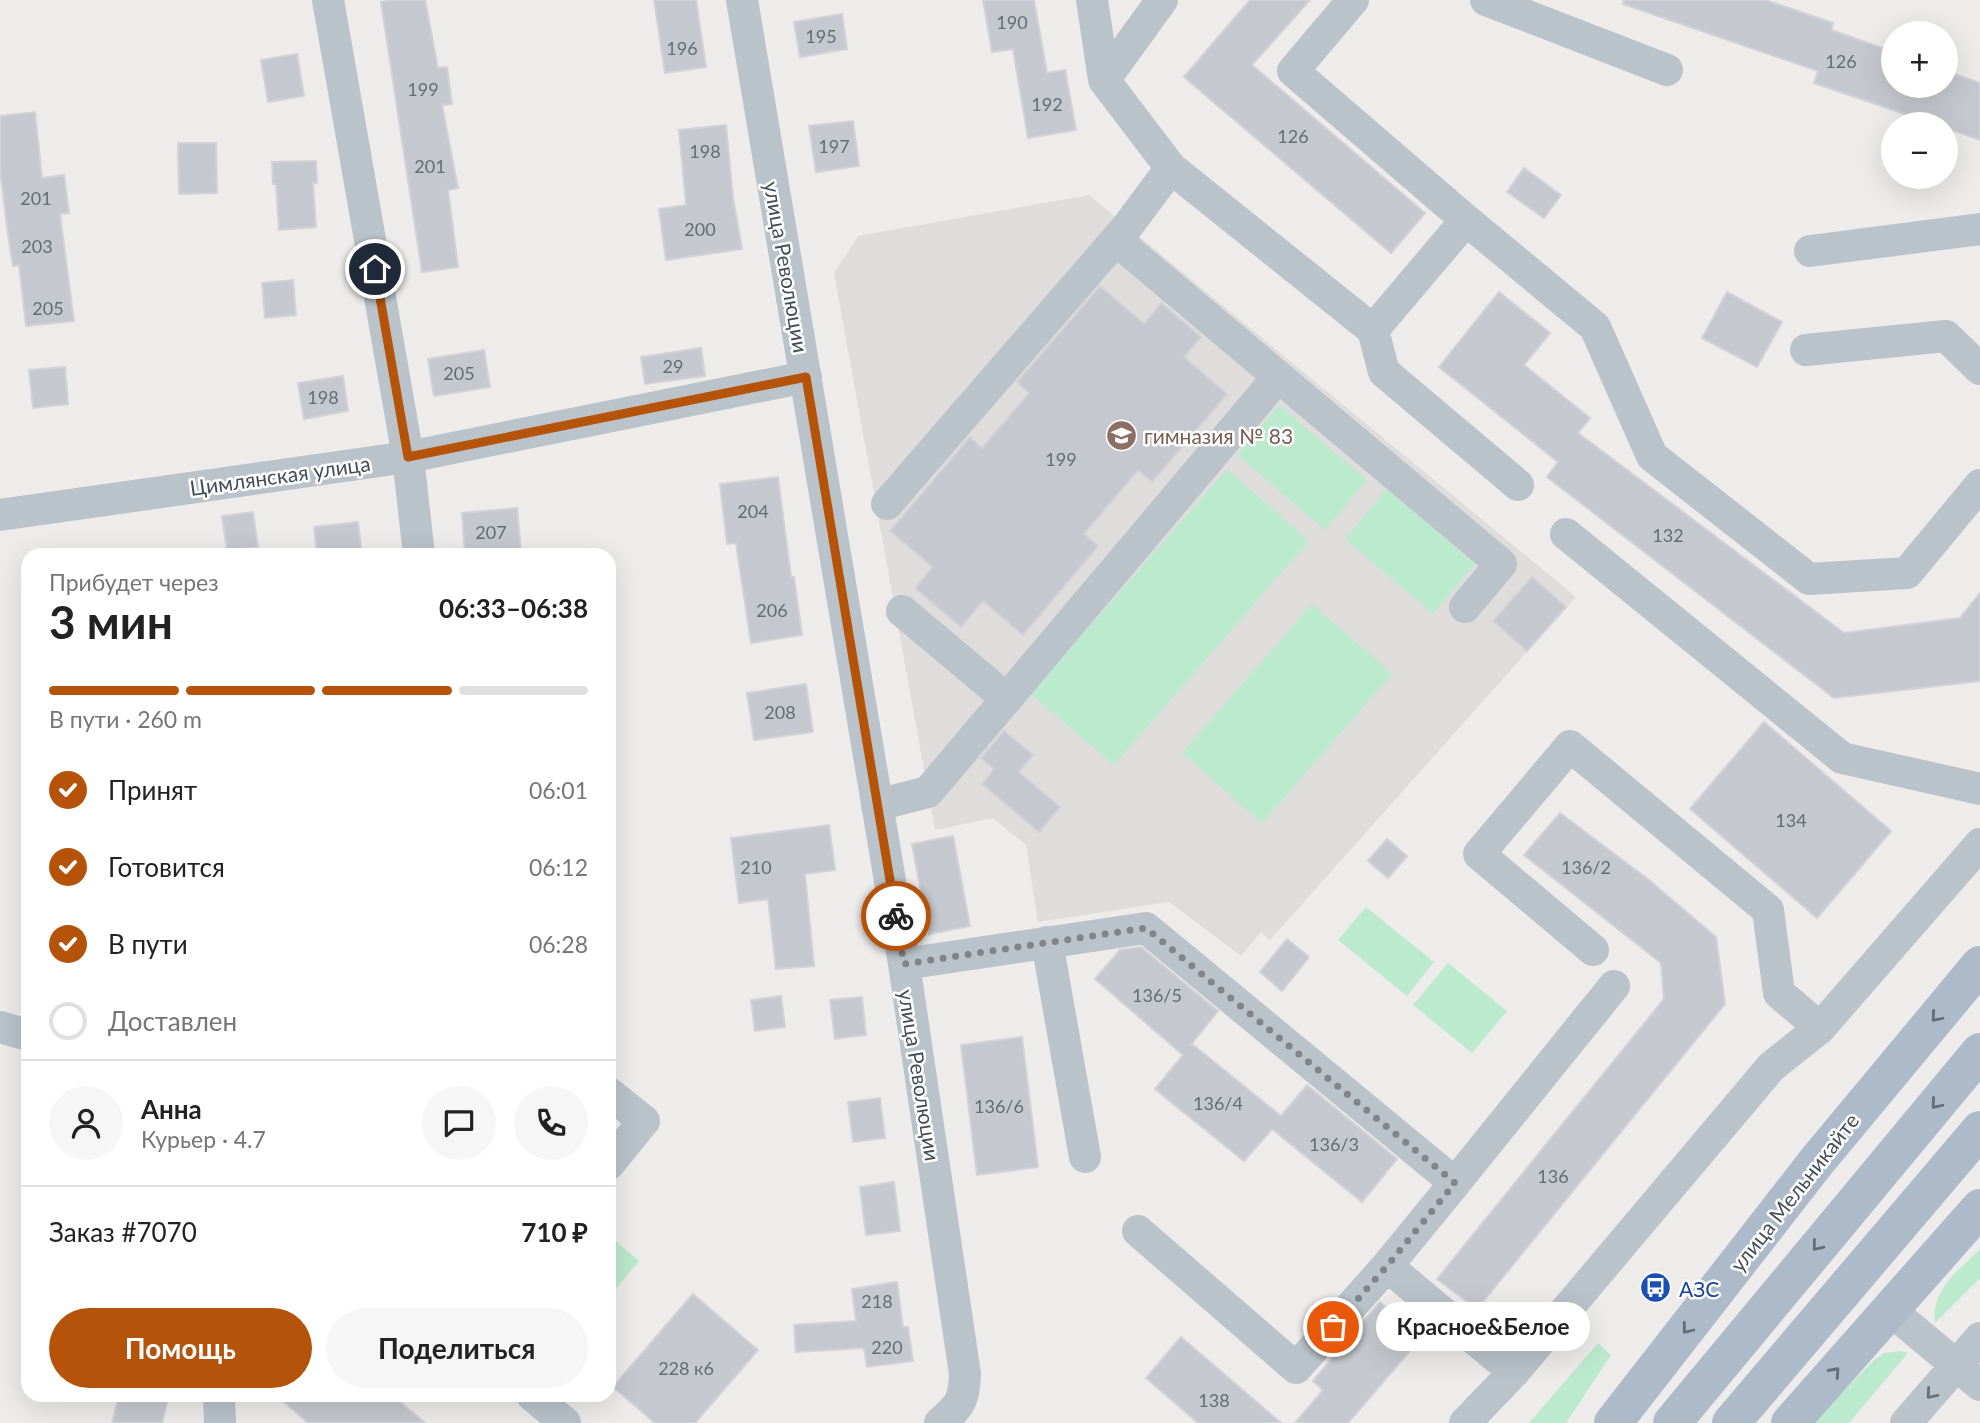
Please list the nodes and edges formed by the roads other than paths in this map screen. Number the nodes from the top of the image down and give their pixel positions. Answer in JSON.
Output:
{"nodes":[{"id":1,"x":328,"y":0,"type":"edge"},
{"id":2,"x":741,"y":0,"type":"edge"},
{"id":3,"x":1092,"y":0,"type":"edge"},
{"id":4,"x":1162,"y":0,"type":"edge"},
{"id":5,"x":1353,"y":0,"type":"edge"},
{"id":6,"x":1486,"y":0,"type":"edge"},
{"id":7,"x":1667,"y":71,"type":"dead end"},
{"id":8,"x":1104,"y":80,"type":"junction"},
{"id":9,"x":1171,"y":168,"type":"junction"},
{"id":10,"x":1466,"y":220,"type":"junction"},
{"id":11,"x":1980,"y":229,"type":"edge"},
{"id":12,"x":1115,"y":240,"type":"junction"},
{"id":13,"x":1810,"y":251,"type":"dead end"},
{"id":14,"x":1373,"y":330,"type":"junction"},
{"id":15,"x":1806,"y":350,"type":"dead end"},
{"id":16,"x":1980,"y":369,"type":"edge"},
{"id":17,"x":806,"y":377,"type":"junction"},
{"id":18,"x":1278,"y":377,"type":"junction"},
{"id":19,"x":408,"y":457,"type":"junction"},
{"id":20,"x":1518,"y":485,"type":"dead end"},
{"id":21,"x":1980,"y":485,"type":"edge"},
{"id":22,"x":887,"y":504,"type":"dead end"},
{"id":23,"x":0,"y":514,"type":"edge"},
{"id":24,"x":1566,"y":534,"type":"dead end"},
{"id":25,"x":418,"y":548,"type":"edge"},
{"id":26,"x":1465,"y":607,"type":"dead end"},
{"id":27,"x":902,"y":611,"type":"dead end"},
{"id":28,"x":1007,"y":699,"type":"junction"},
{"id":29,"x":1980,"y":789,"type":"edge"},
{"id":30,"x":877,"y":805,"type":"junction"},
{"id":31,"x":1980,"y":844,"type":"edge"},
{"id":32,"x":1047,"y":942,"type":"junction"},
{"id":33,"x":1593,"y":950,"type":"dead end"},
{"id":34,"x":904,"y":964,"type":"junction"},
{"id":35,"x":1980,"y":965,"type":"edge"},
{"id":36,"x":1614,"y":986,"type":"dead end"},
{"id":37,"x":0,"y":1027,"type":"edge"},
{"id":38,"x":1821,"y":1028,"type":"junction"},
{"id":39,"x":21,"y":1033,"type":"edge"},
{"id":40,"x":1980,"y":1052,"type":"edge"},
{"id":41,"x":616,"y":1099,"type":"edge"},
{"id":42,"x":1980,"y":1130,"type":"edge"},
{"id":43,"x":616,"y":1155,"type":"edge"},
{"id":44,"x":1085,"y":1157,"type":"dead end"},
{"id":45,"x":1455,"y":1183,"type":"junction"},
{"id":46,"x":1980,"y":1208,"type":"edge"},
{"id":47,"x":1138,"y":1231,"type":"dead end"},
{"id":48,"x":1387,"y":1266,"type":"junction"},
{"id":49,"x":1891,"y":1310,"type":"junction"},
{"id":50,"x":1980,"y":1338,"type":"edge"},
{"id":51,"x":1956,"y":1365,"type":"junction"},
{"id":52,"x":1514,"y":1372,"type":"junction"},
{"id":53,"x":1980,"y":1385,"type":"edge"},
{"id":54,"x":219,"y":1402,"type":"edge"},
{"id":55,"x":540,"y":1402,"type":"edge"},
{"id":56,"x":950,"y":1414,"type":"edge"},
{"id":57,"x":220,"y":1423,"type":"edge"},
{"id":58,"x":565,"y":1423,"type":"edge"},
{"id":59,"x":1465,"y":1423,"type":"edge"},
{"id":60,"x":1613,"y":1423,"type":"edge"},
{"id":61,"x":1672,"y":1423,"type":"edge"},
{"id":62,"x":1731,"y":1423,"type":"edge"},
{"id":63,"x":1790,"y":1423,"type":"edge"},
{"id":64,"x":1906,"y":1423,"type":"edge"}],
"edges":[{"from":1,"to":19,"type":"street"},
{"from":2,"to":17,"type":"street","name":"улица Революции"},
{"from":3,"to":8,"type":"street"},
{"from":4,"to":8,"type":"street"},
{"from":5,"to":10,"type":"street"},
{"from":6,"to":7,"type":"street"},
{"from":8,"to":9,"type":"street"},
{"from":9,"to":12,"type":"street"},
{"from":9,"to":14,"type":"street"},
{"from":10,"to":14,"type":"street"},
{"from":10,"to":21,"type":"street"},
{"from":11,"to":13,"type":"street"},
{"from":12,"to":18,"type":"street"},
{"from":12,"to":22,"type":"street"},
{"from":14,"to":20,"type":"street"},
{"from":15,"to":16,"type":"street"},
{"from":17,"to":19,"type":"street","name":"Цимлянская улица"},
{"from":17,"to":30,"type":"street","name":"улица Революции"},
{"from":18,"to":26,"type":"street"},
{"from":18,"to":28,"type":"street"},
{"from":19,"to":23,"type":"street","name":"Цимлянская улица"},
{"from":19,"to":25,"type":"street"},
{"from":24,"to":29,"type":"street"},
{"from":27,"to":28,"type":"street"},
{"from":28,"to":30,"type":"street"},
{"from":30,"to":34,"type":"street","name":"улица Революции"},
{"from":31,"to":38,"type":"street"},
{"from":32,"to":34,"type":"street"},
{"from":32,"to":44,"type":"street"},
{"from":32,"to":45,"type":"street"},
{"from":33,"to":38,"type":"street"},
{"from":34,"to":56,"type":"street","name":"улица Революции"},
{"from":35,"to":60,"type":"main road","name":"улица Мельникайте","one_way":true},
{"from":36,"to":45,"type":"street"},
{"from":37,"to":39,"type":"street"},
{"from":38,"to":52,"type":"street"},
{"from":40,"to":61,"type":"main road","one_way":true},
{"from":41,"to":43,"type":"street"},
{"from":42,"to":62,"type":"main road"},
{"from":45,"to":48,"type":"street"},
{"from":46,"to":49,"type":"main road"},
{"from":47,"to":48,"type":"street"},
{"from":48,"to":52,"type":"street"},
{"from":49,"to":51,"type":"street"},
{"from":63,"to":49,"type":"main road","one_way":true},
{"from":50,"to":51,"type":"street"},
{"from":51,"to":53,"type":"street"},
{"from":51,"to":64,"type":"street","one_way":true},
{"from":52,"to":59,"type":"street"},
{"from":54,"to":57,"type":"street"},
{"from":55,"to":58,"type":"street"}]}
